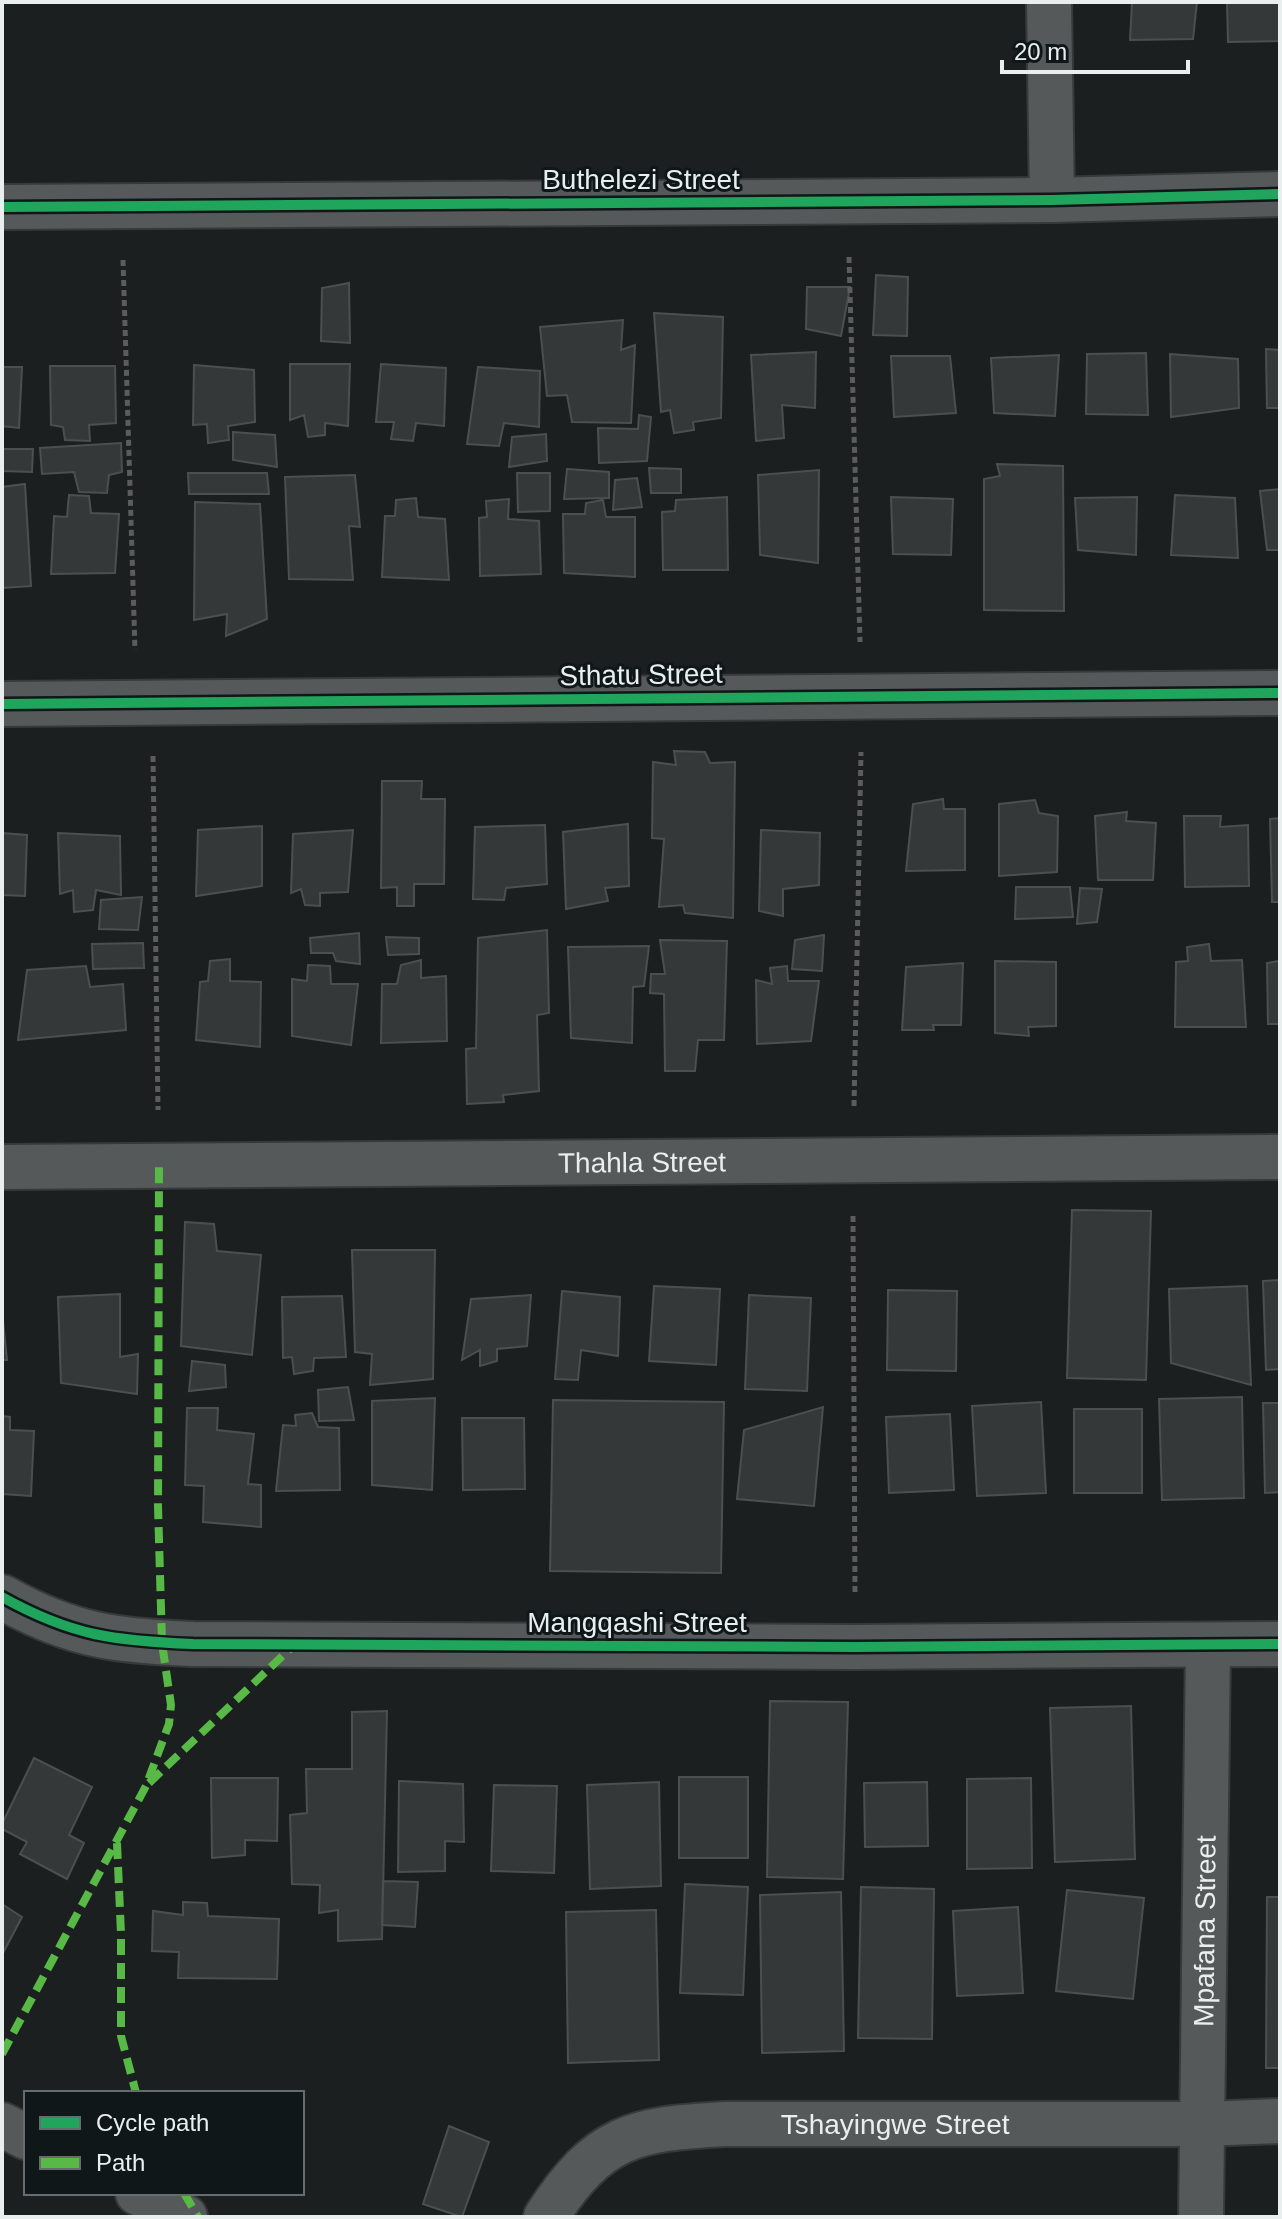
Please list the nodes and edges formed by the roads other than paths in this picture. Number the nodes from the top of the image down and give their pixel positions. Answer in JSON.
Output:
{"nodes":[{"id":1,"x":1049,"y":2,"type":"edge"},
{"id":2,"x":1280,"y":194,"type":"edge"},
{"id":3,"x":1052,"y":200,"type":"junction"},
{"id":4,"x":2,"y":207,"type":"edge"},
{"id":5,"x":1280,"y":693,"type":"edge"},
{"id":6,"x":2,"y":704,"type":"edge"},
{"id":7,"x":1280,"y":1157,"type":"edge"},
{"id":8,"x":2,"y":1167,"type":"edge"},
{"id":9,"x":2,"y":1597,"type":"edge"},
{"id":10,"x":1280,"y":1644,"type":"edge"},
{"id":11,"x":1208,"y":1645,"type":"junction"},
{"id":12,"x":1280,"y":2121,"type":"edge"},
{"id":13,"x":1203,"y":2124,"type":"junction"},
{"id":14,"x":2,"y":2125,"type":"edge"},
{"id":15,"x":24,"y":2136,"type":"edge"},
{"id":16,"x":142,"y":2195,"type":"edge"},
{"id":17,"x":185,"y":2217,"type":"edge"},
{"id":18,"x":546,"y":2217,"type":"edge"},
{"id":19,"x":1201,"y":2217,"type":"edge"}],
"edges":[{"from":1,"to":3,"type":"street"},
{"from":2,"to":3,"type":"street","name":"Buthelezi Street"},
{"from":3,"to":4,"type":"street","name":"Buthelezi Street"},
{"from":5,"to":6,"type":"street","name":"Sthatu Street"},
{"from":7,"to":8,"type":"street","name":"Thahla Street"},
{"from":9,"to":11,"type":"street","name":"Mangqashi Street"},
{"from":10,"to":11,"type":"street","name":"Mangqashi Street"},
{"from":11,"to":13,"type":"street","name":"Mpafana Street"},
{"from":12,"to":13,"type":"street","name":"Tshayingwe Street"},
{"from":13,"to":18,"type":"street","name":"Tshayingwe Street"},
{"from":13,"to":19,"type":"street","name":"Mpafana Street"},
{"from":14,"to":15,"type":"street"},
{"from":16,"to":17,"type":"street"}]}
